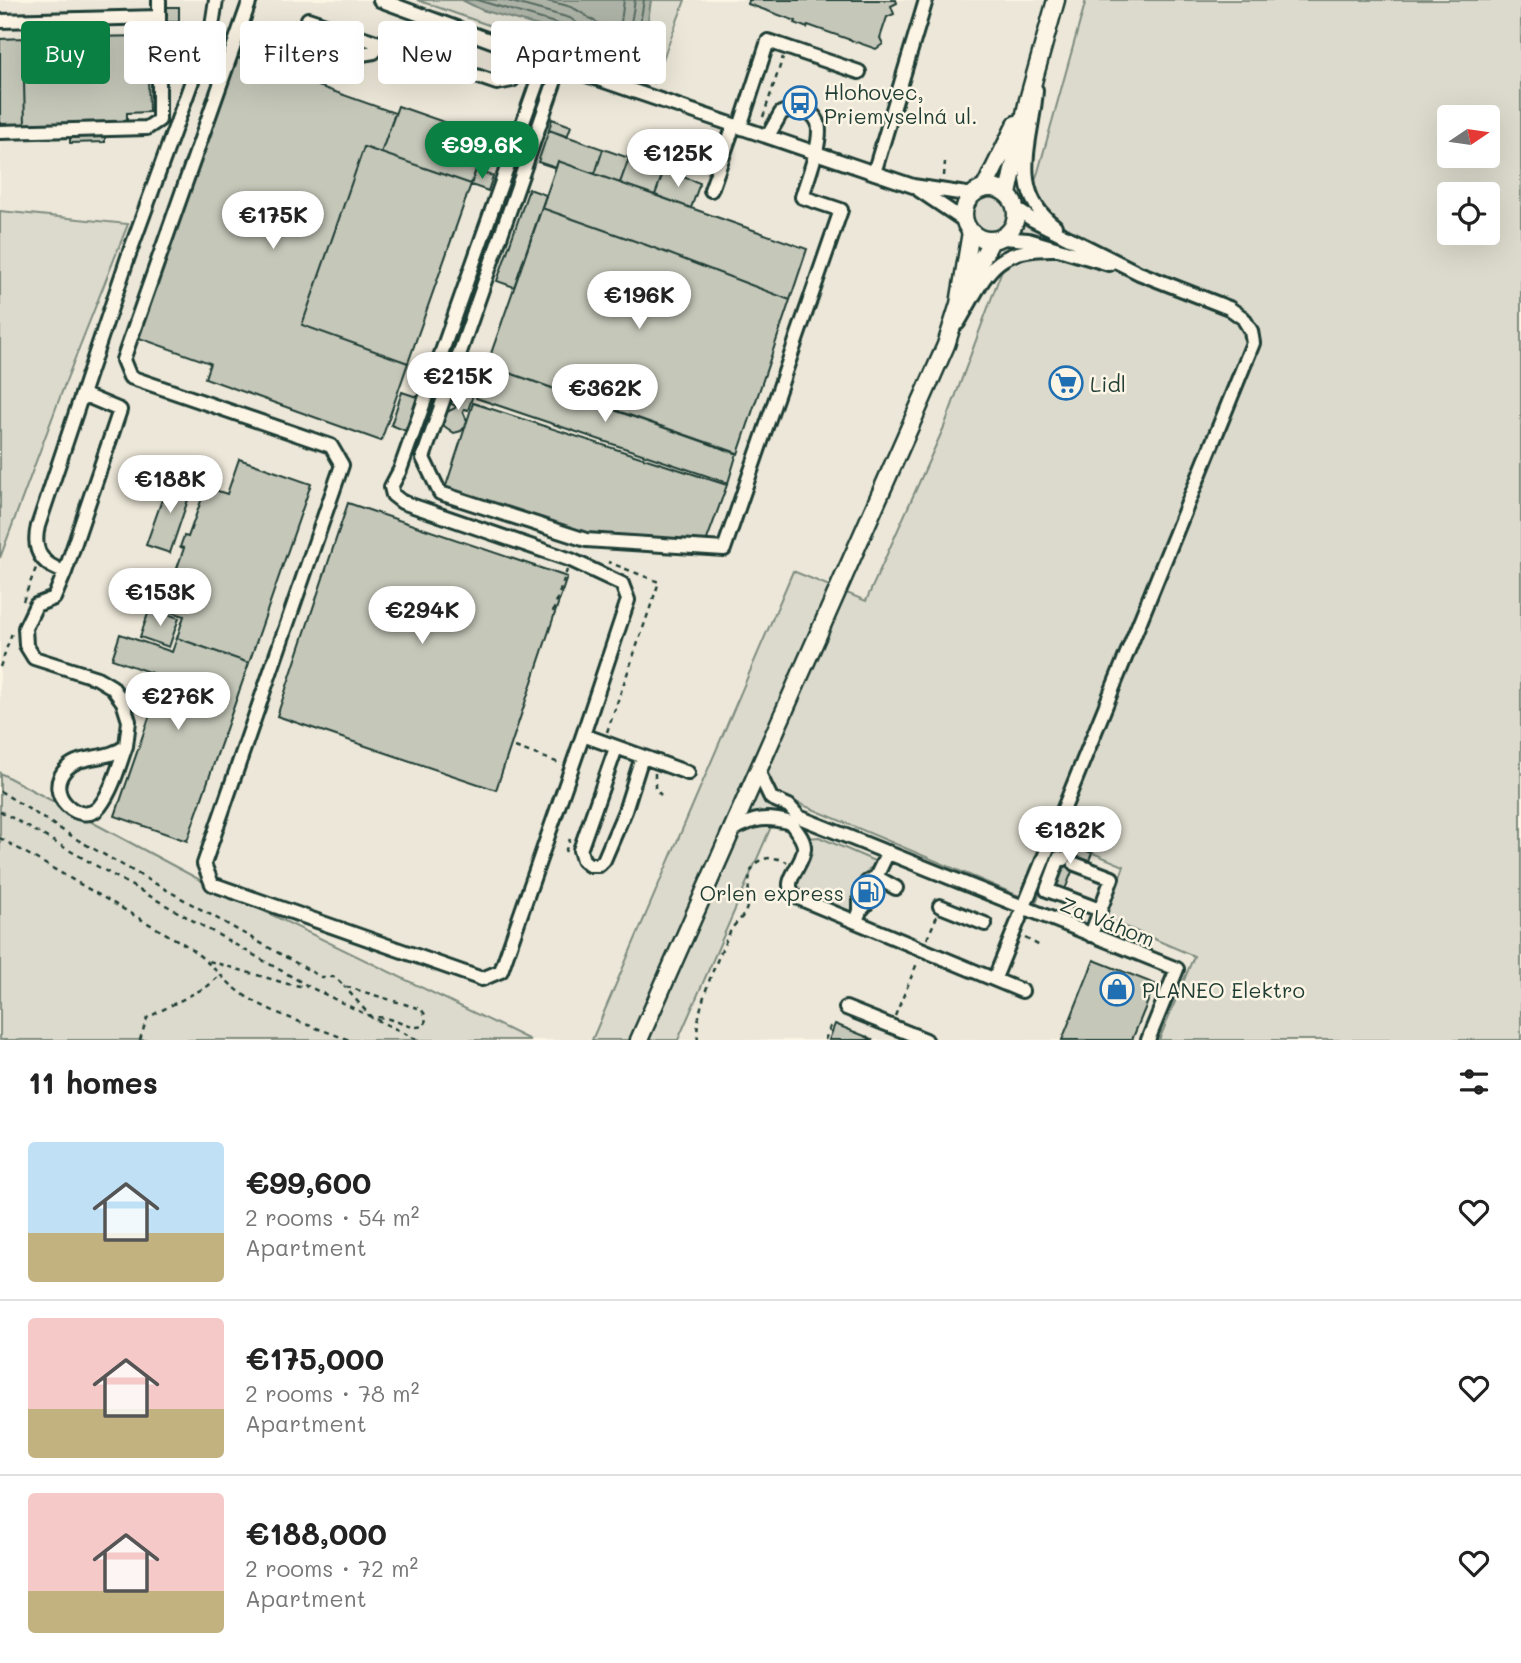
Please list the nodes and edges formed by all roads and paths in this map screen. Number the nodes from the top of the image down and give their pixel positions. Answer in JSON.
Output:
{"nodes":[{"id":1,"x":159,"y":0,"type":"edge"},
{"id":2,"x":216,"y":0,"type":"edge"},
{"id":3,"x":250,"y":0,"type":"edge"},
{"id":4,"x":380,"y":0,"type":"edge"},
{"id":5,"x":926,"y":0,"type":"edge"},
{"id":6,"x":1056,"y":0,"type":"edge"},
{"id":7,"x":159,"y":17,"type":"junction"},
{"id":8,"x":308,"y":19,"type":"dead end"},
{"id":9,"x":0,"y":21,"type":"edge"},
{"id":10,"x":491,"y":41,"type":"edge"},
{"id":11,"x":787,"y":47,"type":"junction"},
{"id":12,"x":1037,"y":70,"type":"junction"},
{"id":13,"x":859,"y":72,"type":"dead end"},
{"id":14,"x":491,"y":81,"type":"edge"},
{"id":15,"x":537,"y":84,"type":"edge"},
{"id":16,"x":554,"y":84,"type":"edge"},
{"id":17,"x":613,"y":84,"type":"edge"},
{"id":18,"x":1028,"y":100,"type":"junction"},
{"id":19,"x":763,"y":117,"type":"dead end"},
{"id":20,"x":737,"y":126,"type":"junction"},
{"id":21,"x":0,"y":132,"type":"edge"},
{"id":22,"x":768,"y":136,"type":"junction"},
{"id":23,"x":816,"y":153,"type":"junction"},
{"id":24,"x":945,"y":162,"type":"dead end"},
{"id":25,"x":874,"y":173,"type":"junction"},
{"id":26,"x":944,"y":176,"type":"dead end"},
{"id":27,"x":913,"y":186,"type":"junction"},
{"id":28,"x":711,"y":190,"type":"dead end"},
{"id":29,"x":979,"y":192,"type":"junction"},
{"id":30,"x":1008,"y":194,"type":"junction"},
{"id":31,"x":1016,"y":209,"type":"junction"},
{"id":32,"x":968,"y":227,"type":"junction"},
{"id":33,"x":1069,"y":237,"type":"junction"},
{"id":34,"x":997,"y":239,"type":"junction"},
{"id":35,"x":1058,"y":249,"type":"junction"},
{"id":36,"x":1139,"y":273,"type":"junction"},
{"id":37,"x":959,"y":304,"type":"junction"},
{"id":38,"x":946,"y":345,"type":"junction"},
{"id":39,"x":82,"y":394,"type":"junction"},
{"id":40,"x":599,"y":559,"type":"dead end"},
{"id":41,"x":571,"y":560,"type":"junction"},
{"id":42,"x":65,"y":572,"type":"junction"},
{"id":43,"x":654,"y":596,"type":"junction"},
{"id":44,"x":660,"y":598,"type":"dead end"},
{"id":45,"x":553,"y":612,"type":"dead end"},
{"id":46,"x":607,"y":732,"type":"dead end"},
{"id":47,"x":583,"y":736,"type":"junction"},
{"id":48,"x":126,"y":746,"type":"junction"},
{"id":49,"x":617,"y":748,"type":"junction"},
{"id":50,"x":642,"y":757,"type":"junction"},
{"id":51,"x":758,"y":771,"type":"junction"},
{"id":52,"x":688,"y":773,"type":"dead end"},
{"id":53,"x":655,"y":789,"type":"dead end"},
{"id":54,"x":0,"y":791,"type":"edge"},
{"id":55,"x":662,"y":795,"type":"dead end"},
{"id":56,"x":0,"y":811,"type":"edge"},
{"id":57,"x":795,"y":820,"type":"junction"},
{"id":58,"x":732,"y":830,"type":"junction"},
{"id":59,"x":0,"y":838,"type":"edge"},
{"id":60,"x":888,"y":852,"type":"junction"},
{"id":61,"x":797,"y":867,"type":"junction"},
{"id":62,"x":876,"y":877,"type":"junction"},
{"id":63,"x":896,"y":888,"type":"dead end"},
{"id":64,"x":940,"y":906,"type":"joint"},
{"id":65,"x":1024,"y":907,"type":"junction"},
{"id":66,"x":1100,"y":910,"type":"junction"},
{"id":67,"x":858,"y":916,"type":"junction"},
{"id":68,"x":985,"y":924,"type":"dead end"},
{"id":69,"x":1091,"y":935,"type":"junction"},
{"id":70,"x":1021,"y":936,"type":"dead end"},
{"id":71,"x":1040,"y":946,"type":"dead end"},
{"id":72,"x":923,"y":948,"type":"junction"},
{"id":73,"x":208,"y":961,"type":"junction"},
{"id":74,"x":221,"y":974,"type":"junction"},
{"id":75,"x":995,"y":978,"type":"junction"},
{"id":76,"x":344,"y":986,"type":"junction"},
{"id":77,"x":310,"y":987,"type":"junction"},
{"id":78,"x":1022,"y":991,"type":"dead end"},
{"id":79,"x":846,"y":1008,"type":"dead end"},
{"id":80,"x":372,"y":1018,"type":"junction"},
{"id":81,"x":832,"y":1022,"type":"dead end"},
{"id":82,"x":891,"y":1027,"type":"junction"},
{"id":83,"x":140,"y":1040,"type":"edge"},
{"id":84,"x":349,"y":1040,"type":"edge"},
{"id":85,"x":418,"y":1040,"type":"edge"},
{"id":86,"x":639,"y":1040,"type":"edge"},
{"id":87,"x":698,"y":1040,"type":"edge"},
{"id":88,"x":825,"y":1040,"type":"edge"},
{"id":89,"x":926,"y":1040,"type":"edge"},
{"id":90,"x":1148,"y":1040,"type":"edge"}],
"edges":[{"from":1,"to":7,"type":"street"},
{"from":2,"to":39,"type":"street"},
{"from":3,"to":47,"type":"street"},
{"from":4,"to":10,"type":"street"},
{"from":5,"to":25,"type":"street"},
{"from":6,"to":12,"type":"main road"},
{"from":7,"to":9,"type":"street"},
{"from":7,"to":21,"type":"street"},
{"from":8,"to":14,"type":"street"},
{"from":11,"to":13,"type":"street"},
{"from":11,"to":19,"type":"path"},
{"from":11,"to":20,"type":"street"},
{"from":12,"to":18,"type":"main road"},
{"from":12,"to":33,"type":"street"},
{"from":15,"to":41,"type":"street"},
{"from":16,"to":23,"type":"street"},
{"from":17,"to":20,"type":"street"},
{"from":18,"to":29,"type":"main road"},
{"from":18,"to":30,"type":"main road"},
{"from":20,"to":22,"type":"street"},
{"from":20,"to":28,"type":"street"},
{"from":22,"to":23,"type":"street"},
{"from":22,"to":23,"type":"street"},
{"from":23,"to":25,"type":"street"},
{"from":24,"to":26,"type":"path"},
{"from":25,"to":27,"type":"street"},
{"from":27,"to":29,"type":"street"},
{"from":27,"to":32,"type":"street"},
{"from":29,"to":30,"type":"main road"},
{"from":29,"to":32,"type":"main road"},
{"from":30,"to":31,"type":"main road"},
{"from":31,"to":33,"type":"street"},
{"from":31,"to":34,"type":"main road"},
{"from":32,"to":34,"type":"main road"},
{"from":32,"to":37,"type":"main road"},
{"from":33,"to":36,"type":"street"},
{"from":34,"to":35,"type":"street"},
{"from":34,"to":37,"type":"main road"},
{"from":35,"to":36,"type":"street"},
{"from":35,"to":38,"type":"street"},
{"from":36,"to":65,"type":"street"},
{"from":37,"to":38,"type":"main road"},
{"from":38,"to":51,"type":"main road"},
{"from":39,"to":42,"type":"street"},
{"from":39,"to":42,"type":"street"},
{"from":40,"to":43,"type":"path"},
{"from":41,"to":45,"type":"path"},
{"from":41,"to":47,"type":"street"},
{"from":42,"to":48,"type":"street"},
{"from":43,"to":44,"type":"path"},
{"from":43,"to":46,"type":"path"},
{"from":47,"to":49,"type":"street"},
{"from":48,"to":48,"type":"street"},
{"from":49,"to":50,"type":"street"},
{"from":49,"to":50,"type":"street"},
{"from":50,"to":52,"type":"street"},
{"from":51,"to":57,"type":"street"},
{"from":51,"to":58,"type":"main road"},
{"from":53,"to":55,"type":"path"},
{"from":54,"to":76,"type":"path"},
{"from":56,"to":77,"type":"path"},
{"from":57,"to":58,"type":"street"},
{"from":57,"to":60,"type":"street","name":"Za Váhom"},
{"from":57,"to":61,"type":"street"},
{"from":58,"to":86,"type":"main road"},
{"from":59,"to":73,"type":"path"},
{"from":60,"to":62,"type":"street"},
{"from":60,"to":65,"type":"street","name":"Za Váhom"},
{"from":61,"to":67,"type":"street"},
{"from":61,"to":87,"type":"path"},
{"from":62,"to":63,"type":"street"},
{"from":62,"to":67,"type":"street"},
{"from":64,"to":68,"type":"street"},
{"from":64,"to":72,"type":"path"},
{"from":65,"to":69,"type":"street","name":"Za Váhom"},
{"from":65,"to":75,"type":"street"},
{"from":66,"to":66,"type":"street"},
{"from":66,"to":69,"type":"street"},
{"from":67,"to":72,"type":"street"},
{"from":69,"to":90,"type":"street","name":"Za Váhom"},
{"from":70,"to":71,"type":"path"},
{"from":72,"to":75,"type":"street"},
{"from":72,"to":82,"type":"path"},
{"from":73,"to":74,"type":"path"},
{"from":73,"to":77,"type":"path"},
{"from":74,"to":83,"type":"path"},
{"from":74,"to":84,"type":"path"},
{"from":75,"to":78,"type":"street"},
{"from":76,"to":80,"type":"path"},
{"from":76,"to":80,"type":"path"},
{"from":77,"to":80,"type":"path"},
{"from":79,"to":82,"type":"street"},
{"from":80,"to":85,"type":"path"},
{"from":81,"to":88,"type":"path"},
{"from":82,"to":89,"type":"street"}]}
